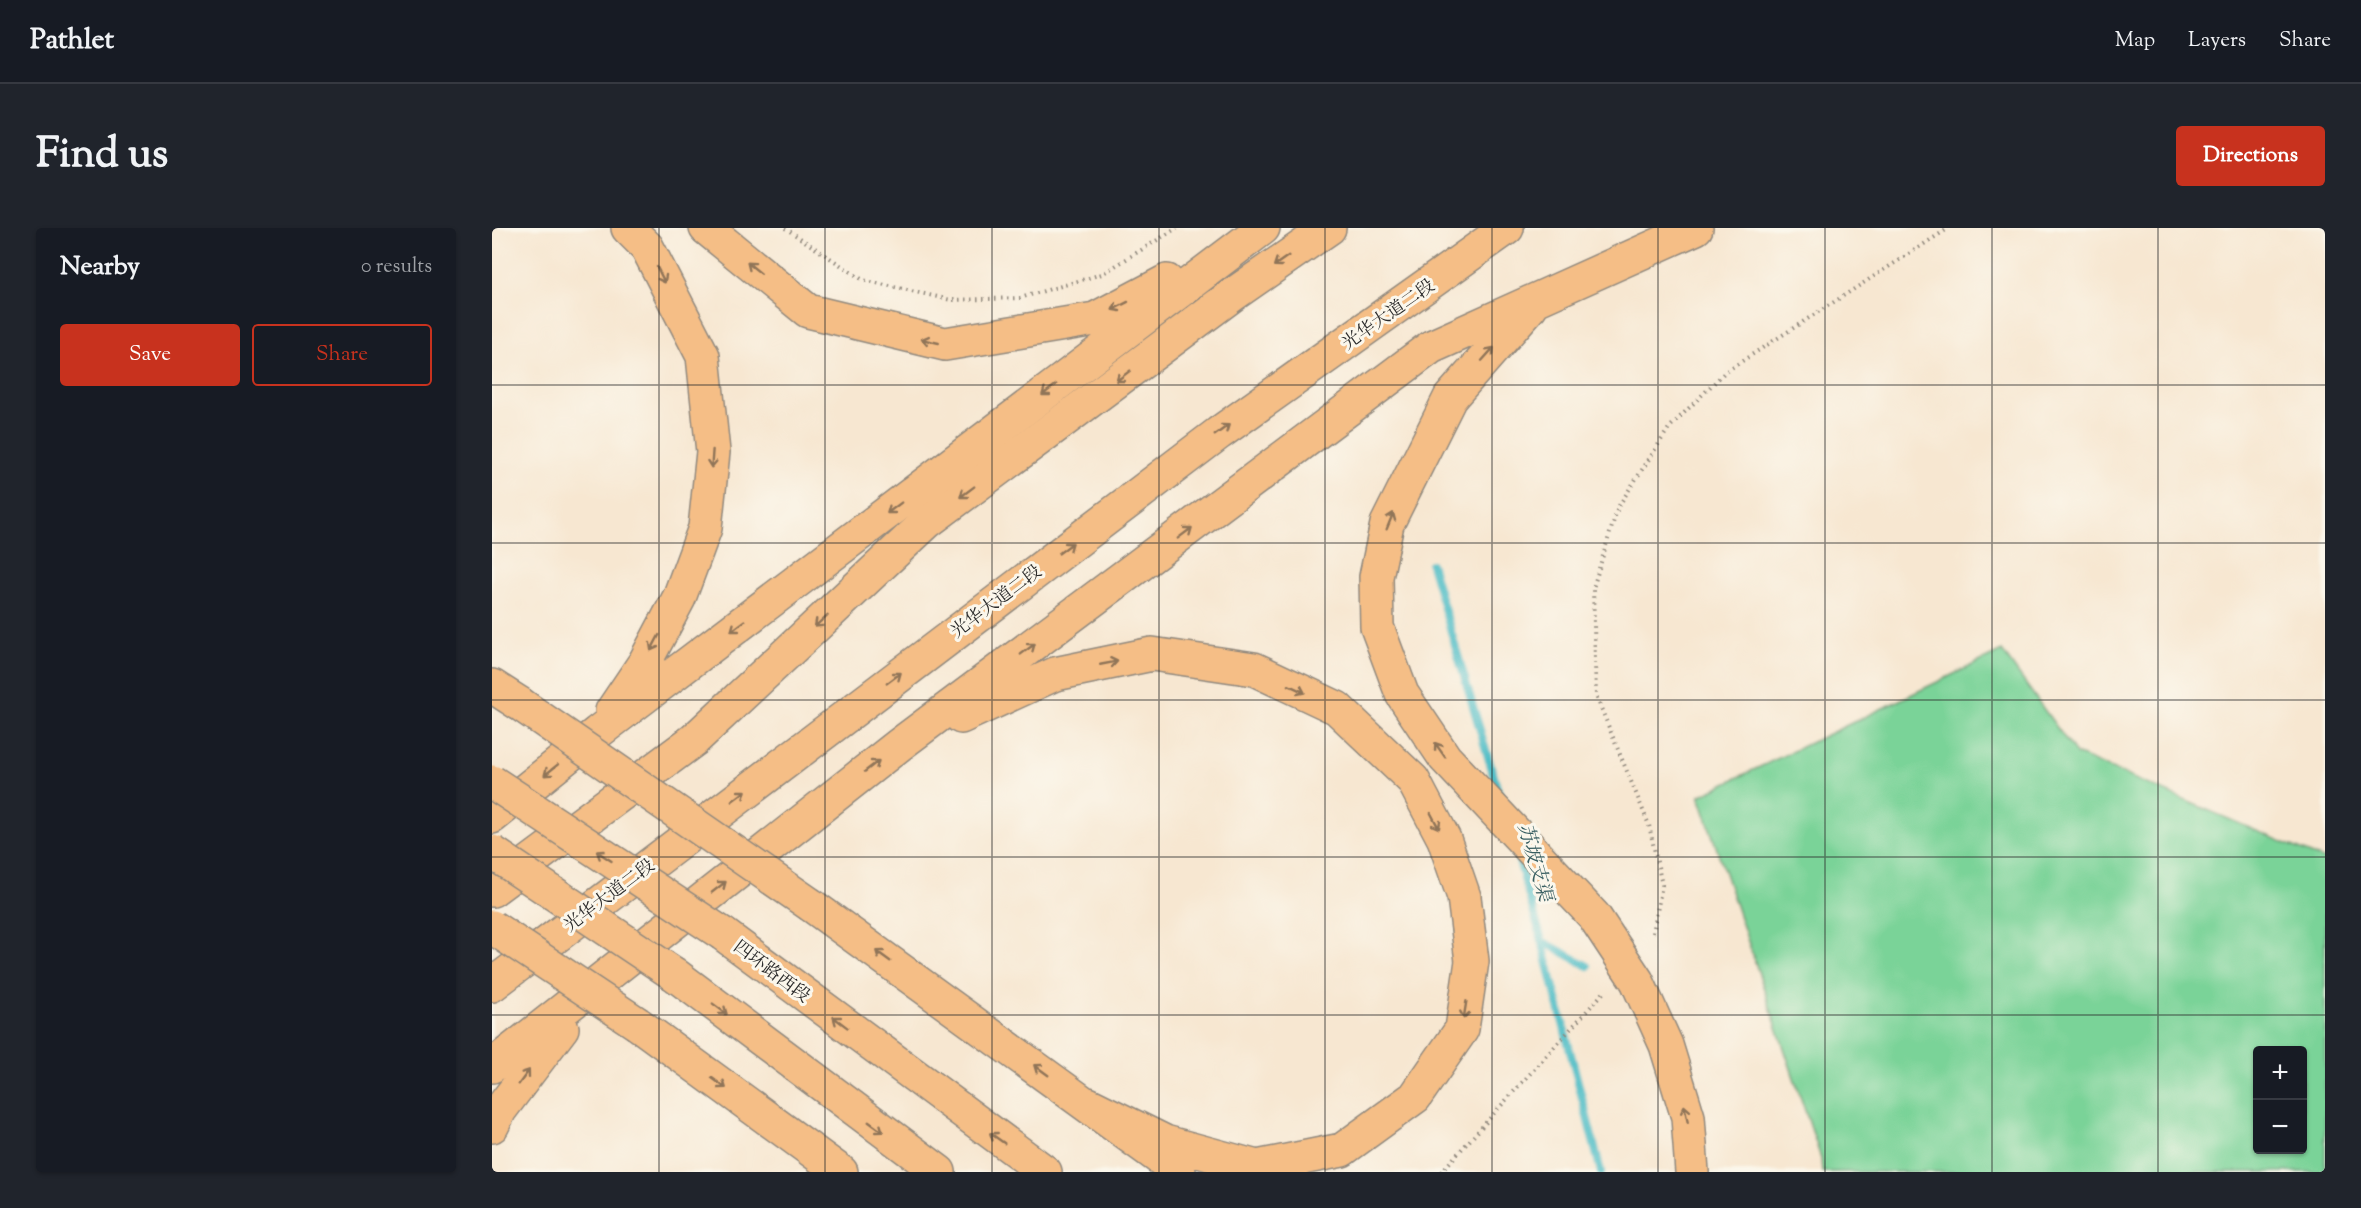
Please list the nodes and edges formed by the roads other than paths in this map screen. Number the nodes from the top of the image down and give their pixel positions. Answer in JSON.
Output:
{"nodes":[{"id":1,"x":628,"y":228,"type":"edge"},
{"id":2,"x":706,"y":228,"type":"edge"},
{"id":3,"x":1329,"y":228,"type":"edge"},
{"id":4,"x":1507,"y":228,"type":"edge"},
{"id":5,"x":1696,"y":228,"type":"edge"},
{"id":6,"x":1255,"y":234,"type":"edge"},
{"id":7,"x":1540,"y":296,"type":"junction"},
{"id":8,"x":492,"y":686,"type":"edge"},
{"id":9,"x":598,"y":732,"type":"junction"},
{"id":10,"x":899,"y":745,"type":"junction"},
{"id":11,"x":492,"y":782,"type":"edge"},
{"id":12,"x":492,"y":817,"type":"edge"},
{"id":13,"x":492,"y":852,"type":"edge"},
{"id":14,"x":492,"y":890,"type":"edge"},
{"id":15,"x":492,"y":927,"type":"edge"},
{"id":16,"x":608,"y":974,"type":"junction"},
{"id":17,"x":492,"y":984,"type":"edge"},
{"id":18,"x":492,"y":1066,"type":"edge"},
{"id":19,"x":1089,"y":1104,"type":"junction"},
{"id":20,"x":492,"y":1126,"type":"edge"},
{"id":21,"x":841,"y":1172,"type":"edge"},
{"id":22,"x":939,"y":1172,"type":"edge"},
{"id":23,"x":1045,"y":1172,"type":"edge"},
{"id":24,"x":1179,"y":1172,"type":"edge"},
{"id":25,"x":1692,"y":1172,"type":"edge"}],
"edges":[{"from":1,"to":9,"type":"main road","one_way":true},
{"from":6,"to":2,"type":"main road","one_way":true},
{"from":3,"to":14,"type":"main road","one_way":true},
{"from":17,"to":4,"type":"main road","name":"光华大道二段","one_way":true},
{"from":5,"to":7,"type":"main road"},
{"from":6,"to":9,"type":"main road","one_way":true},
{"from":10,"to":7,"type":"main road","one_way":true},
{"from":25,"to":7,"type":"main road","one_way":true},
{"from":19,"to":8,"type":"main road","one_way":true,"bridge":true},
{"from":9,"to":12,"type":"main road","one_way":true},
{"from":16,"to":10,"type":"main road","one_way":true},
{"from":10,"to":19,"type":"main road","one_way":true},
{"from":23,"to":11,"type":"main road","name":"四环路西段","one_way":true,"bridge":true},
{"from":13,"to":22,"type":"main road","one_way":true,"bridge":true},
{"from":15,"to":21,"type":"main road","one_way":true,"bridge":true},
{"from":16,"to":18,"type":"main road"},
{"from":20,"to":16,"type":"main road","one_way":true},
{"from":19,"to":24,"type":"main road"}]}
